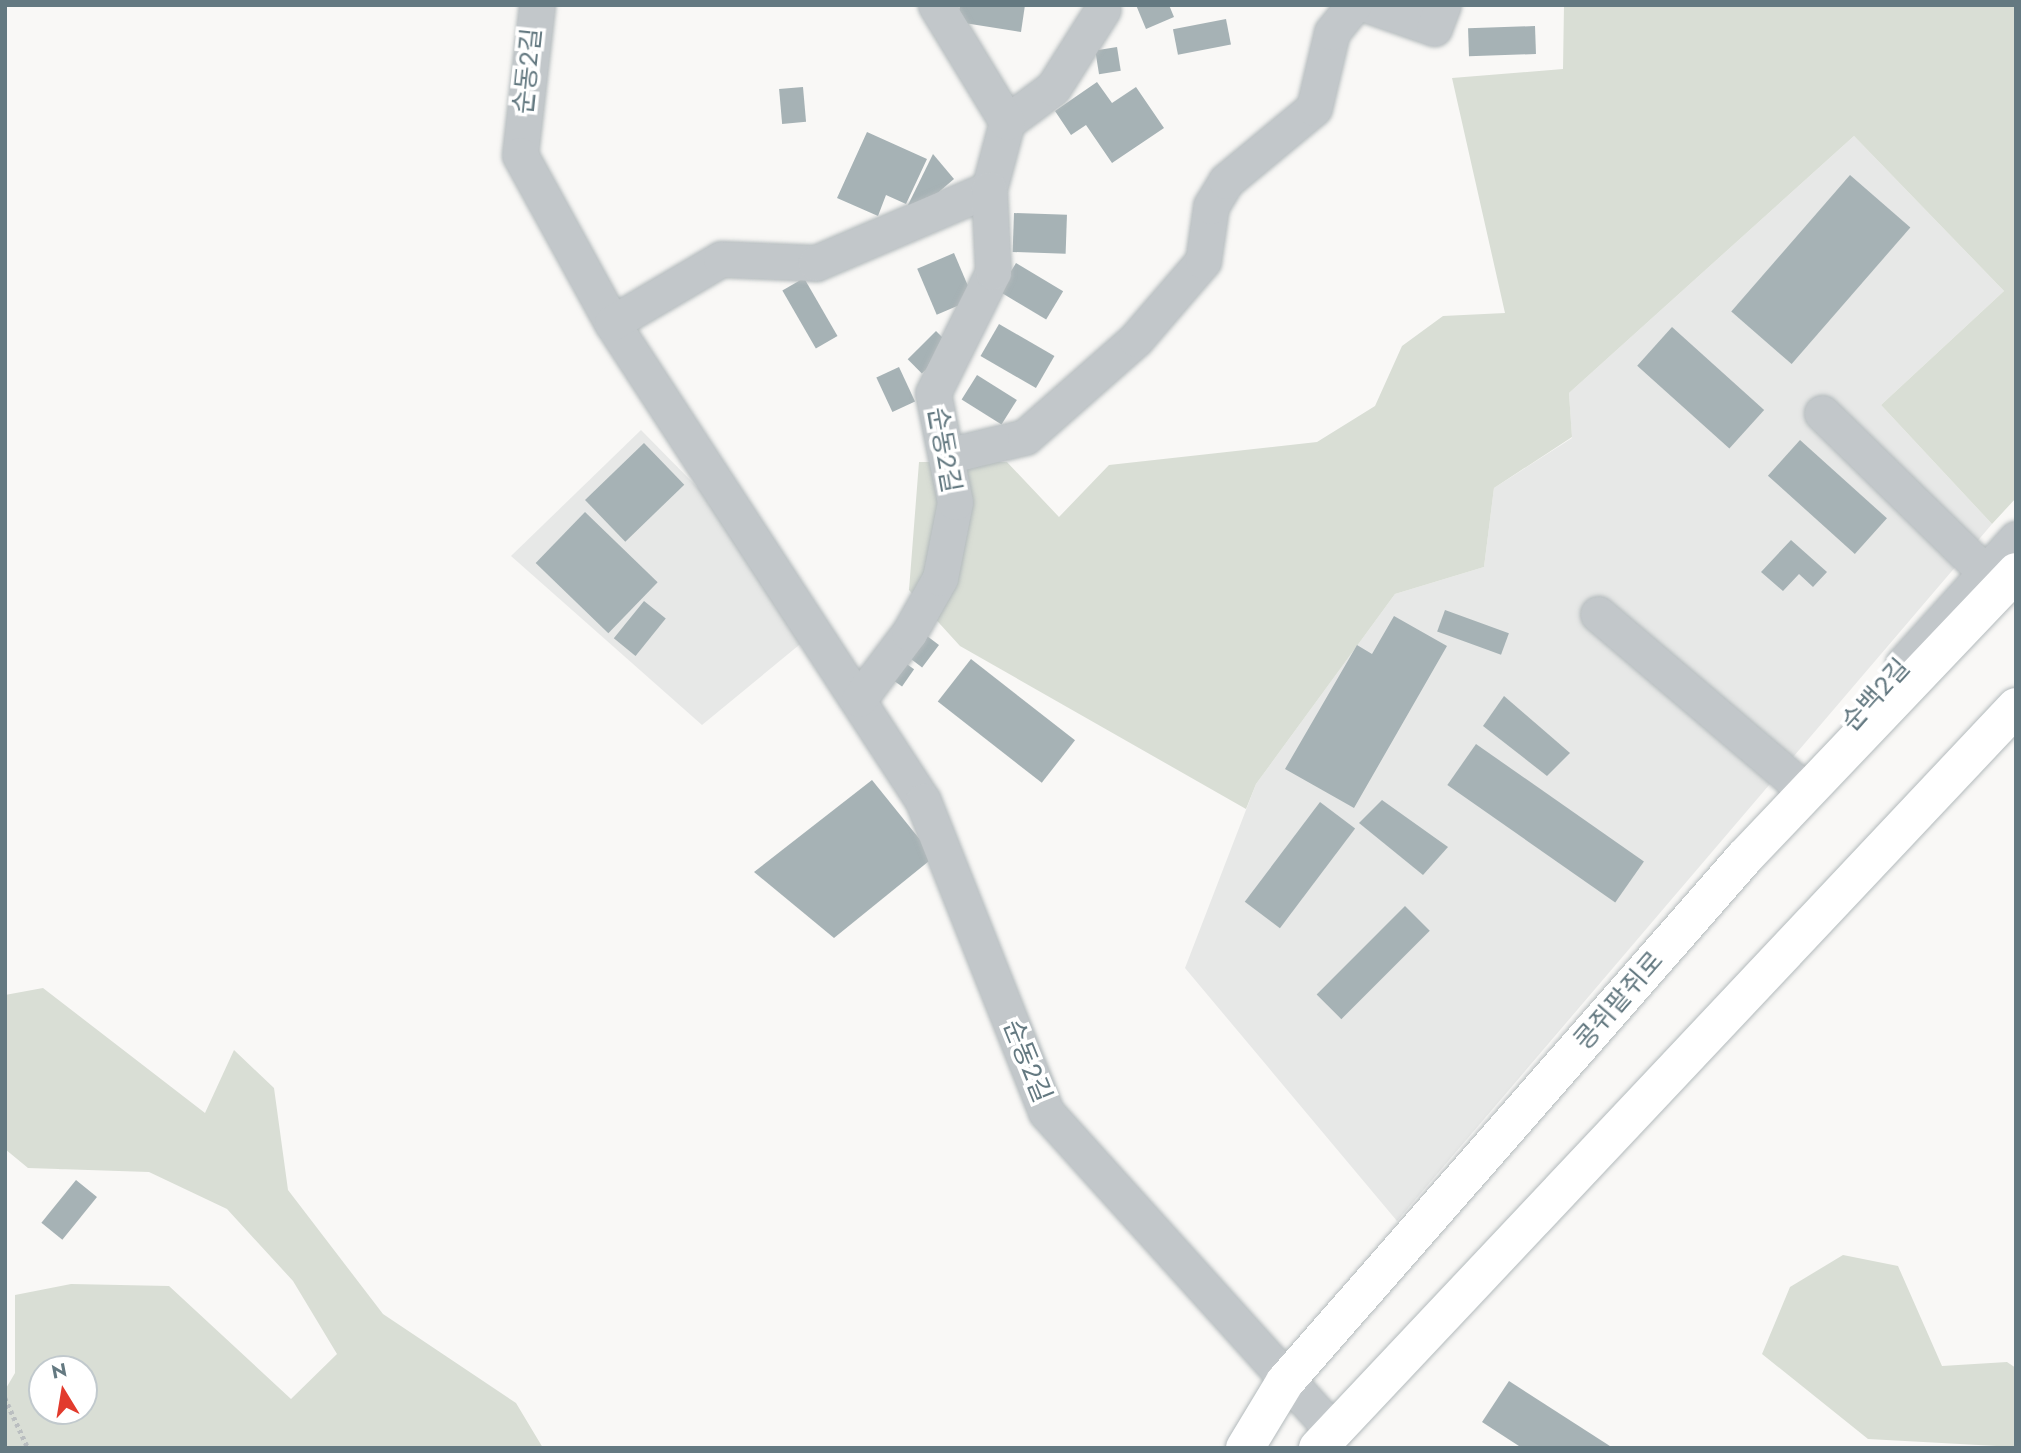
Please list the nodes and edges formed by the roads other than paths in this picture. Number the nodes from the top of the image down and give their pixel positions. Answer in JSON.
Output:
{"nodes":[{"id":1,"x":537,"y":5,"type":"edge"},
{"id":2,"x":936,"y":5,"type":"edge"},
{"id":3,"x":1354,"y":5,"type":"edge"},
{"id":4,"x":1368,"y":5,"type":"edge"},
{"id":5,"x":1443,"y":5,"type":"edge"},
{"id":6,"x":1103,"y":9,"type":"dead end"},
{"id":7,"x":1007,"y":122,"type":"junction"},
{"id":8,"x":989,"y":189,"type":"junction"},
{"id":9,"x":612,"y":323,"type":"junction"},
{"id":10,"x":1822,"y":413,"type":"dead end"},
{"id":11,"x":946,"y":456,"type":"junction"},
{"id":12,"x":2016,"y":539,"type":"edge"},
{"id":13,"x":2001,"y":573,"type":"edge"},
{"id":14,"x":1598,"y":614,"type":"dead end"},
{"id":15,"x":859,"y":699,"type":"junction"},
{"id":16,"x":2016,"y":707,"type":"edge"},
{"id":17,"x":1798,"y":784,"type":"junction"},
{"id":18,"x":1744,"y":858,"type":"junction"},
{"id":19,"x":1285,"y":1382,"type":"junction"},
{"id":20,"x":1326,"y":1440,"type":"edge"},
{"id":21,"x":1245,"y":1448,"type":"edge"}],
"edges":[{"from":1,"to":9,"type":"street","name":"순동2길"},
{"from":2,"to":7,"type":"street"},
{"from":3,"to":11,"type":"street"},
{"from":4,"to":5,"type":"street"},
{"from":6,"to":7,"type":"street"},
{"from":7,"to":8,"type":"street","name":"순동2길"},
{"from":8,"to":9,"type":"street"},
{"from":8,"to":11,"type":"street","name":"순동2길"},
{"from":9,"to":15,"type":"street","name":"순동2길"},
{"from":10,"to":13,"type":"street"},
{"from":11,"to":15,"type":"street","name":"순동2길"},
{"from":12,"to":13,"type":"street","name":"순백2길"},
{"from":13,"to":17,"type":"street","name":"순백2길"},
{"from":13,"to":18,"type":"main road","name":"콩쥐팥쥐로"},
{"from":14,"to":17,"type":"street"},
{"from":15,"to":19,"type":"street","name":"순동2길"},
{"from":16,"to":20,"type":"main road"},
{"from":17,"to":18,"type":"street","name":"순백2길"},
{"from":18,"to":19,"type":"main road","name":"콩쥐팥쥐로"},
{"from":19,"to":20,"type":"street","name":"순동2길"},
{"from":19,"to":21,"type":"main road","name":"콩쥐팥쥐로"}]}
